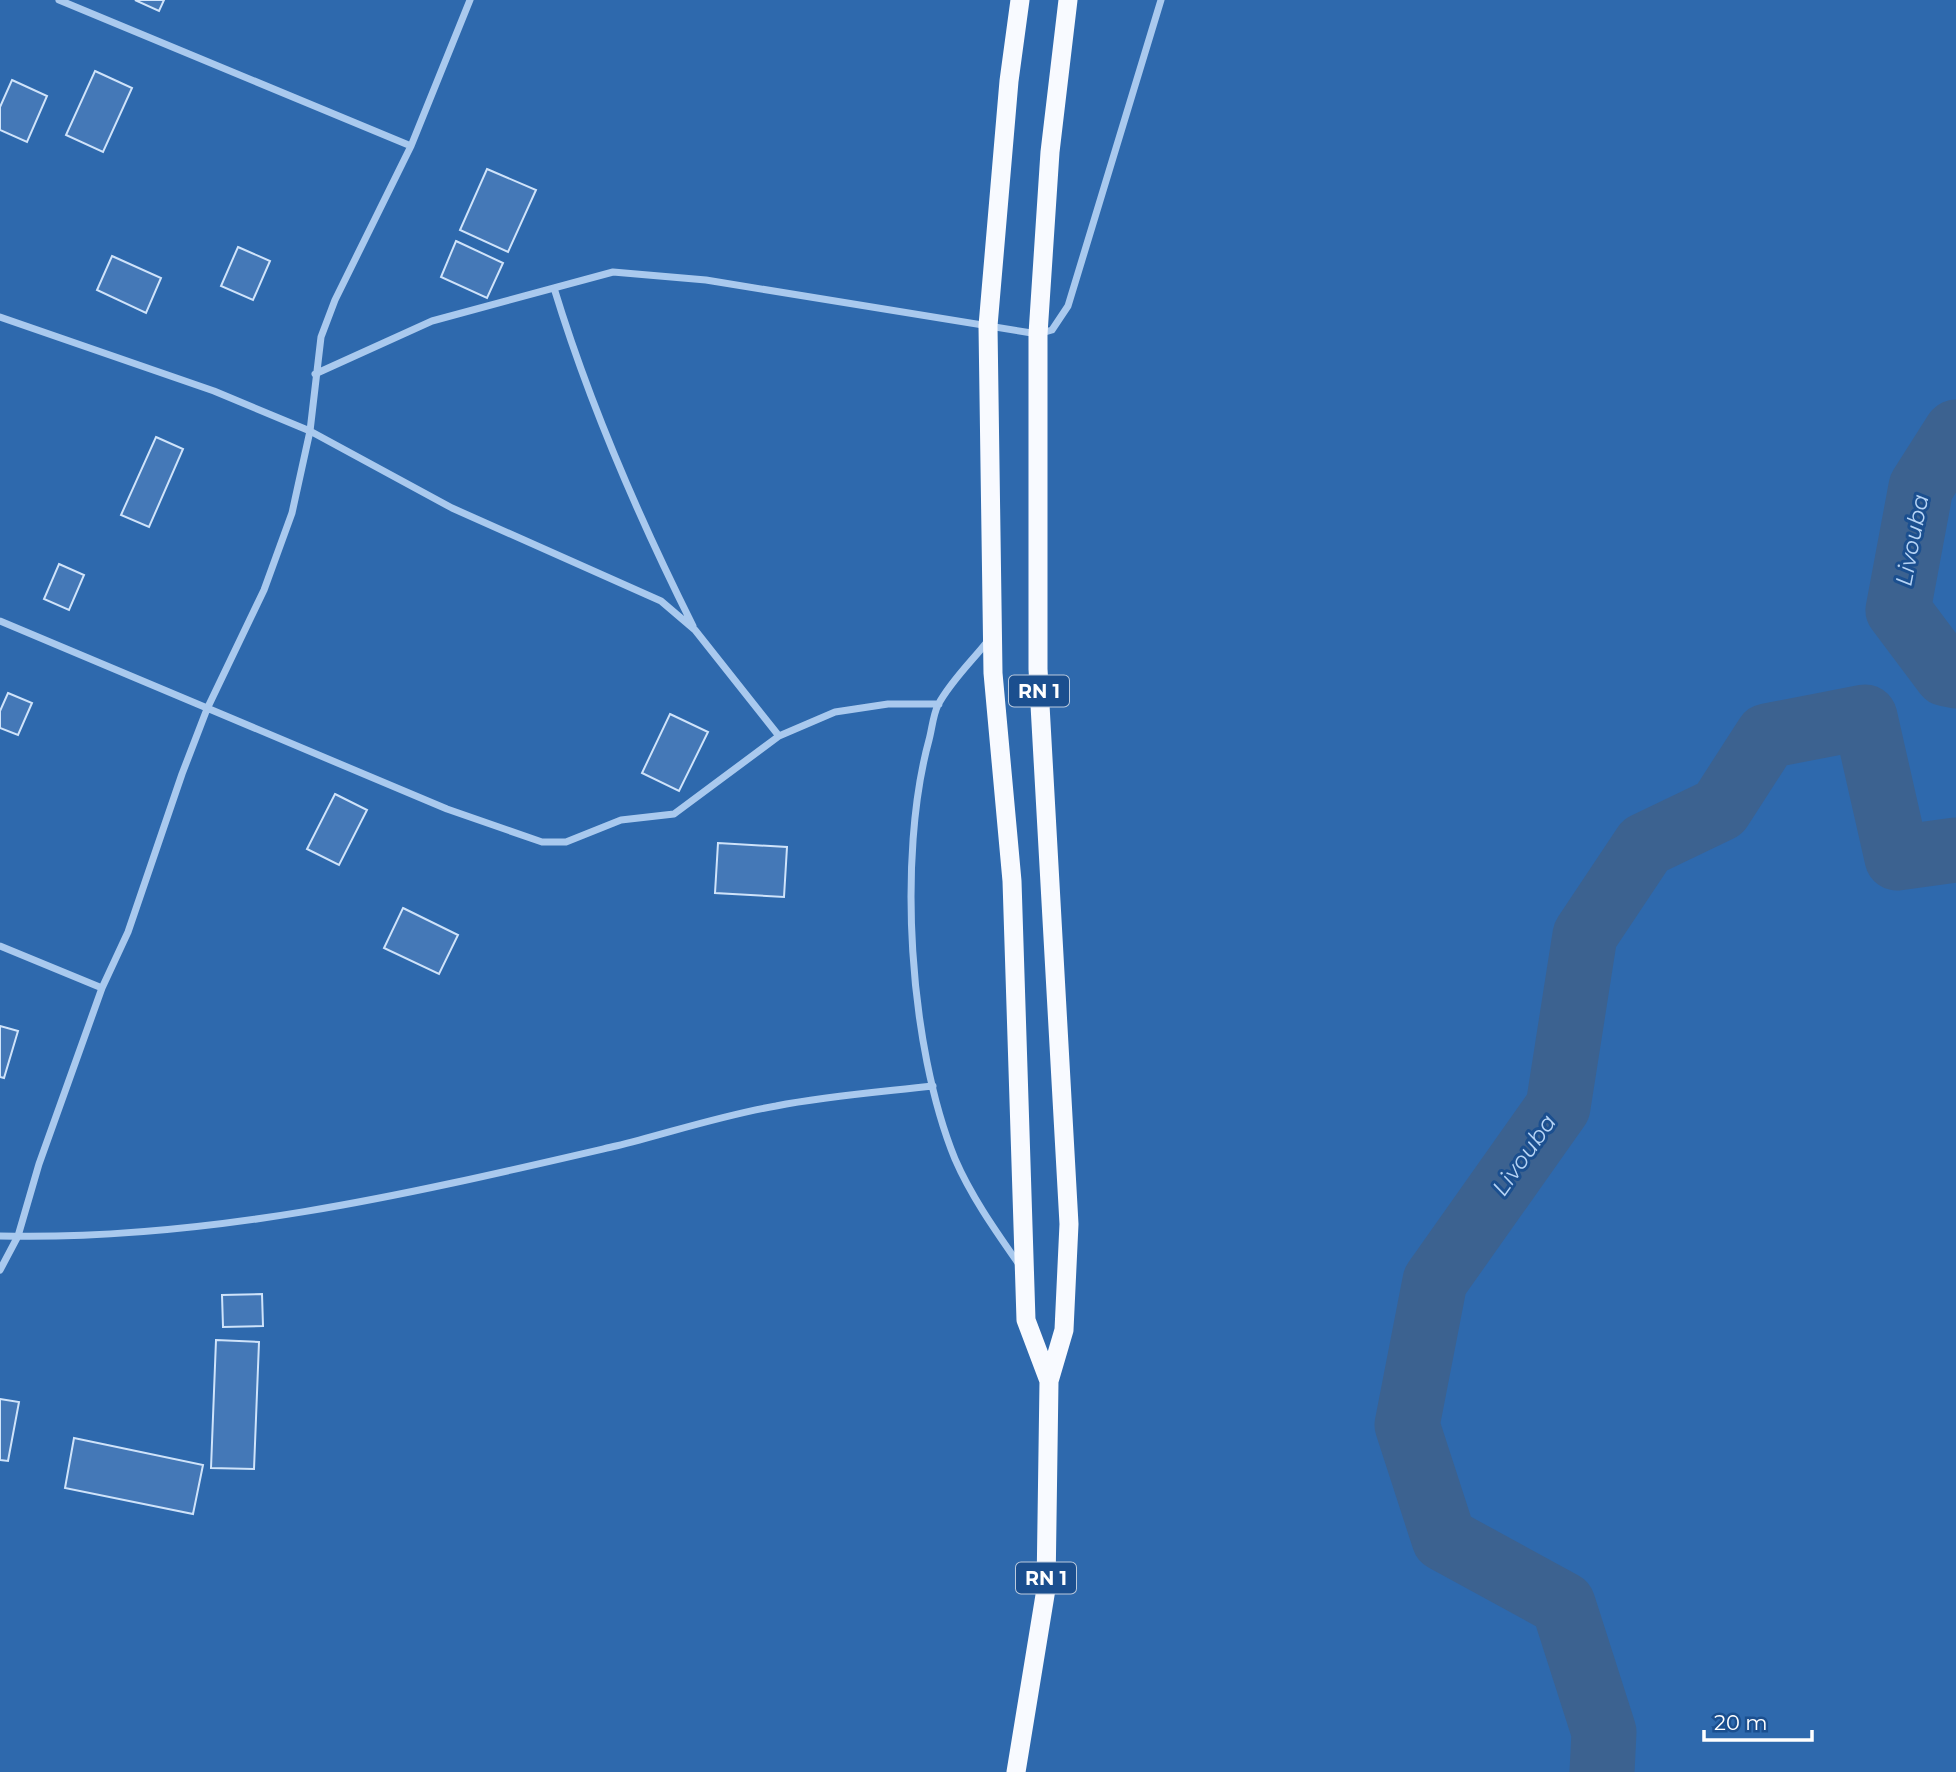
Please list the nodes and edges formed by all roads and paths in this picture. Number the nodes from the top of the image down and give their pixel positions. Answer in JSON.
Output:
{"nodes":[{"id":1,"x":59,"y":0,"type":"edge"},
{"id":2,"x":470,"y":0,"type":"edge"},
{"id":3,"x":1020,"y":0,"type":"edge"},
{"id":4,"x":1068,"y":0,"type":"edge"},
{"id":5,"x":1161,"y":0,"type":"edge"},
{"id":6,"x":411,"y":146,"type":"junction"},
{"id":7,"x":554,"y":288,"type":"junction"},
{"id":8,"x":0,"y":317,"type":"edge"},
{"id":9,"x":988,"y":326,"type":"junction"},
{"id":10,"x":1038,"y":334,"type":"junction"},
{"id":11,"x":315,"y":374,"type":"junction"},
{"id":12,"x":310,"y":431,"type":"junction"},
{"id":13,"x":0,"y":621,"type":"edge"},
{"id":14,"x":695,"y":630,"type":"junction"},
{"id":15,"x":992,"y":636,"type":"junction"},
{"id":16,"x":939,"y":705,"type":"junction"},
{"id":17,"x":207,"y":709,"type":"junction"},
{"id":18,"x":779,"y":736,"type":"junction"},
{"id":19,"x":0,"y":946,"type":"edge"},
{"id":20,"x":102,"y":988,"type":"junction"},
{"id":21,"x":933,"y":1086,"type":"junction"},
{"id":22,"x":0,"y":1236,"type":"edge"},
{"id":23,"x":18,"y":1236,"type":"junction"},
{"id":24,"x":0,"y":1270,"type":"edge"},
{"id":25,"x":1024,"y":1271,"type":"junction"},
{"id":26,"x":1049,"y":1381,"type":"junction"},
{"id":27,"x":1016,"y":1772,"type":"edge"}],
"edges":[{"from":1,"to":6,"type":"street"},
{"from":2,"to":6,"type":"street"},
{"from":3,"to":9,"type":"highway","number":"RN 1"},
{"from":4,"to":10,"type":"highway","number":"RN 1"},
{"from":5,"to":10,"type":"street"},
{"from":6,"to":11,"type":"street"},
{"from":7,"to":9,"type":"street"},
{"from":7,"to":11,"type":"street"},
{"from":7,"to":14,"type":"street"},
{"from":8,"to":12,"type":"street"},
{"from":9,"to":10,"type":"street"},
{"from":9,"to":15,"type":"highway","number":"RN 1"},
{"from":10,"to":26,"type":"highway","number":"RN 1"},
{"from":11,"to":12,"type":"street"},
{"from":12,"to":14,"type":"street"},
{"from":12,"to":17,"type":"street"},
{"from":13,"to":17,"type":"street"},
{"from":14,"to":18,"type":"street"},
{"from":15,"to":16,"type":"street"},
{"from":15,"to":25,"type":"highway","number":"RN 1"},
{"from":16,"to":18,"type":"street"},
{"from":16,"to":21,"type":"street"},
{"from":17,"to":18,"type":"street"},
{"from":17,"to":20,"type":"street"},
{"from":19,"to":20,"type":"street"},
{"from":20,"to":23,"type":"street"},
{"from":21,"to":23,"type":"street"},
{"from":21,"to":25,"type":"street"},
{"from":22,"to":23,"type":"street"},
{"from":23,"to":24,"type":"street"},
{"from":25,"to":26,"type":"highway","number":"RN 1"},
{"from":26,"to":27,"type":"highway","number":"RN 1"}]}
